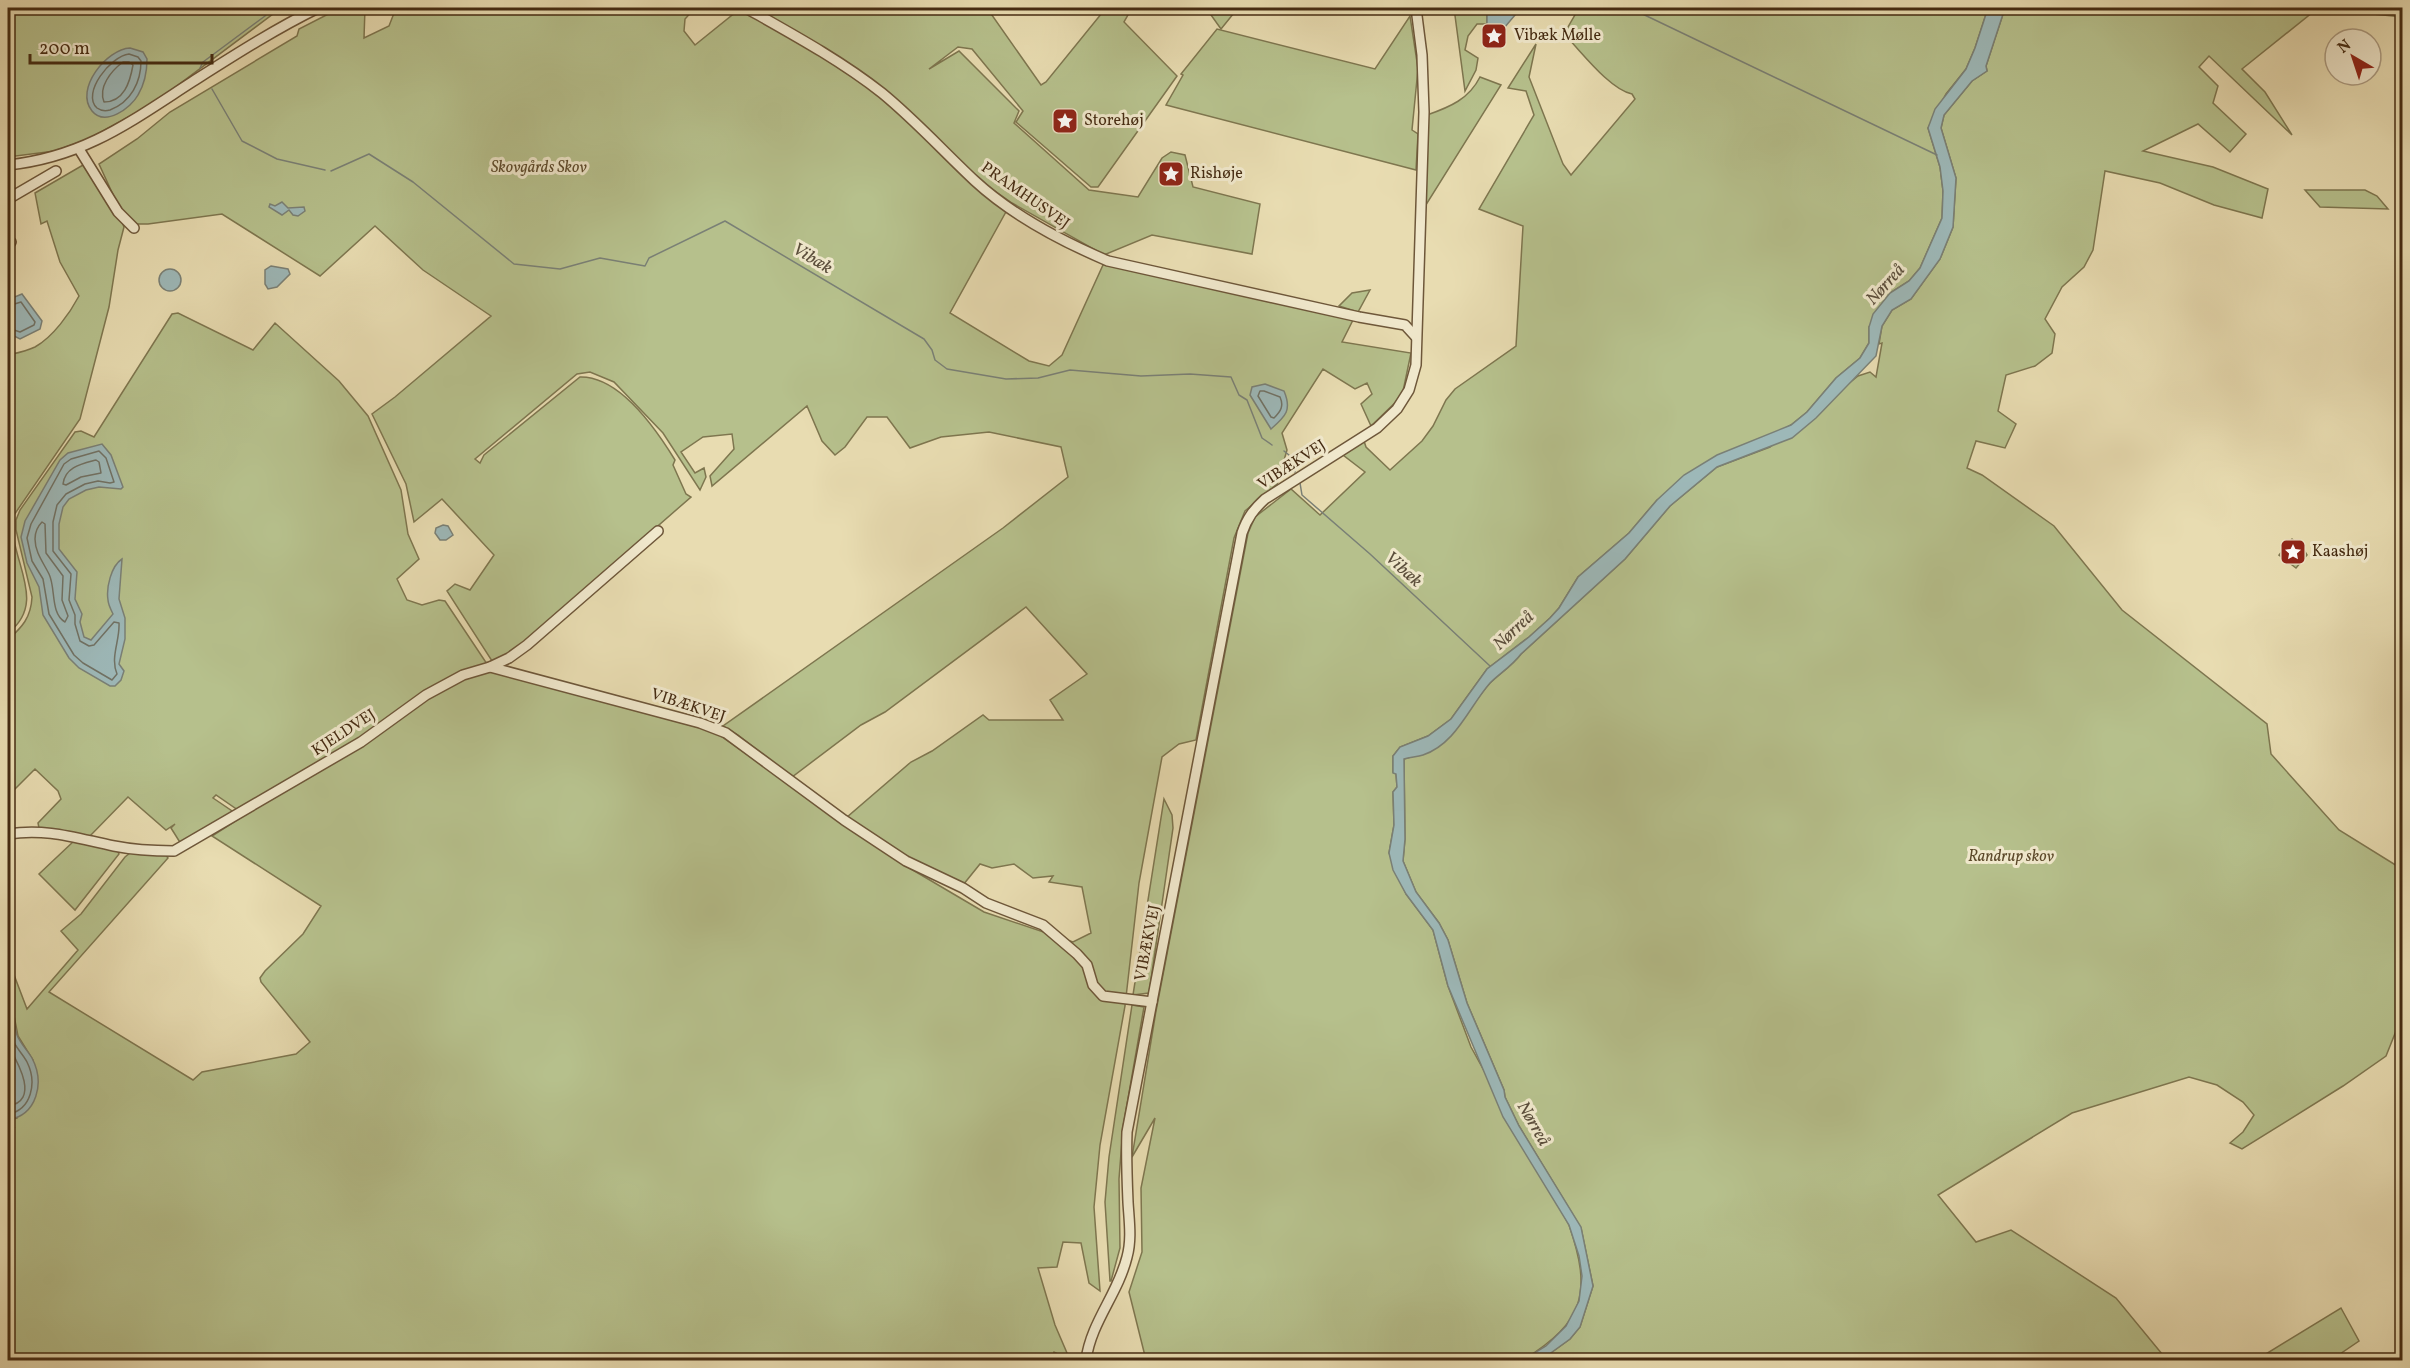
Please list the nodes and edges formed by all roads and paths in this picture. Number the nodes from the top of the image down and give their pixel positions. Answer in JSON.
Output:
{"nodes":[{"id":1,"x":318,"y":8,"type":"edge"},
{"id":2,"x":746,"y":8,"type":"edge"},
{"id":3,"x":1416,"y":8,"type":"edge"},
{"id":4,"x":79,"y":148,"type":"junction"},
{"id":5,"x":8,"y":165,"type":"edge"},
{"id":6,"x":56,"y":171,"type":"dead end"},
{"id":7,"x":8,"y":198,"type":"edge"},
{"id":8,"x":134,"y":228,"type":"dead end"},
{"id":9,"x":1417,"y":314,"type":"junction"},
{"id":10,"x":1405,"y":325,"type":"junction"},
{"id":11,"x":1417,"y":338,"type":"junction"},
{"id":12,"x":657,"y":531,"type":"dead end"},
{"id":13,"x":489,"y":667,"type":"junction"},
{"id":14,"x":8,"y":834,"type":"edge"},
{"id":15,"x":1152,"y":1002,"type":"junction"},
{"id":16,"x":1086,"y":1360,"type":"edge"}],
"edges":[{"from":1,"to":4,"type":"street"},
{"from":2,"to":10,"type":"street","name":"PRAMHUSVEJ"},
{"from":3,"to":9,"type":"street","name":"VIBÆKVEJ"},
{"from":4,"to":5,"type":"street"},
{"from":4,"to":8,"type":"street"},
{"from":6,"to":7,"type":"street"},
{"from":9,"to":10,"type":"street"},
{"from":9,"to":11,"type":"street","name":"VIBÆKVEJ"},
{"from":10,"to":11,"type":"street"},
{"from":11,"to":15,"type":"street","name":"VIBÆKVEJ"},
{"from":12,"to":13,"type":"street","name":"KJELDVEJ"},
{"from":13,"to":14,"type":"street","name":"KJELDVEJ"},
{"from":13,"to":15,"type":"street","name":"VIBÆKVEJ"},
{"from":15,"to":16,"type":"street","name":"VIBÆKVEJ"}]}
